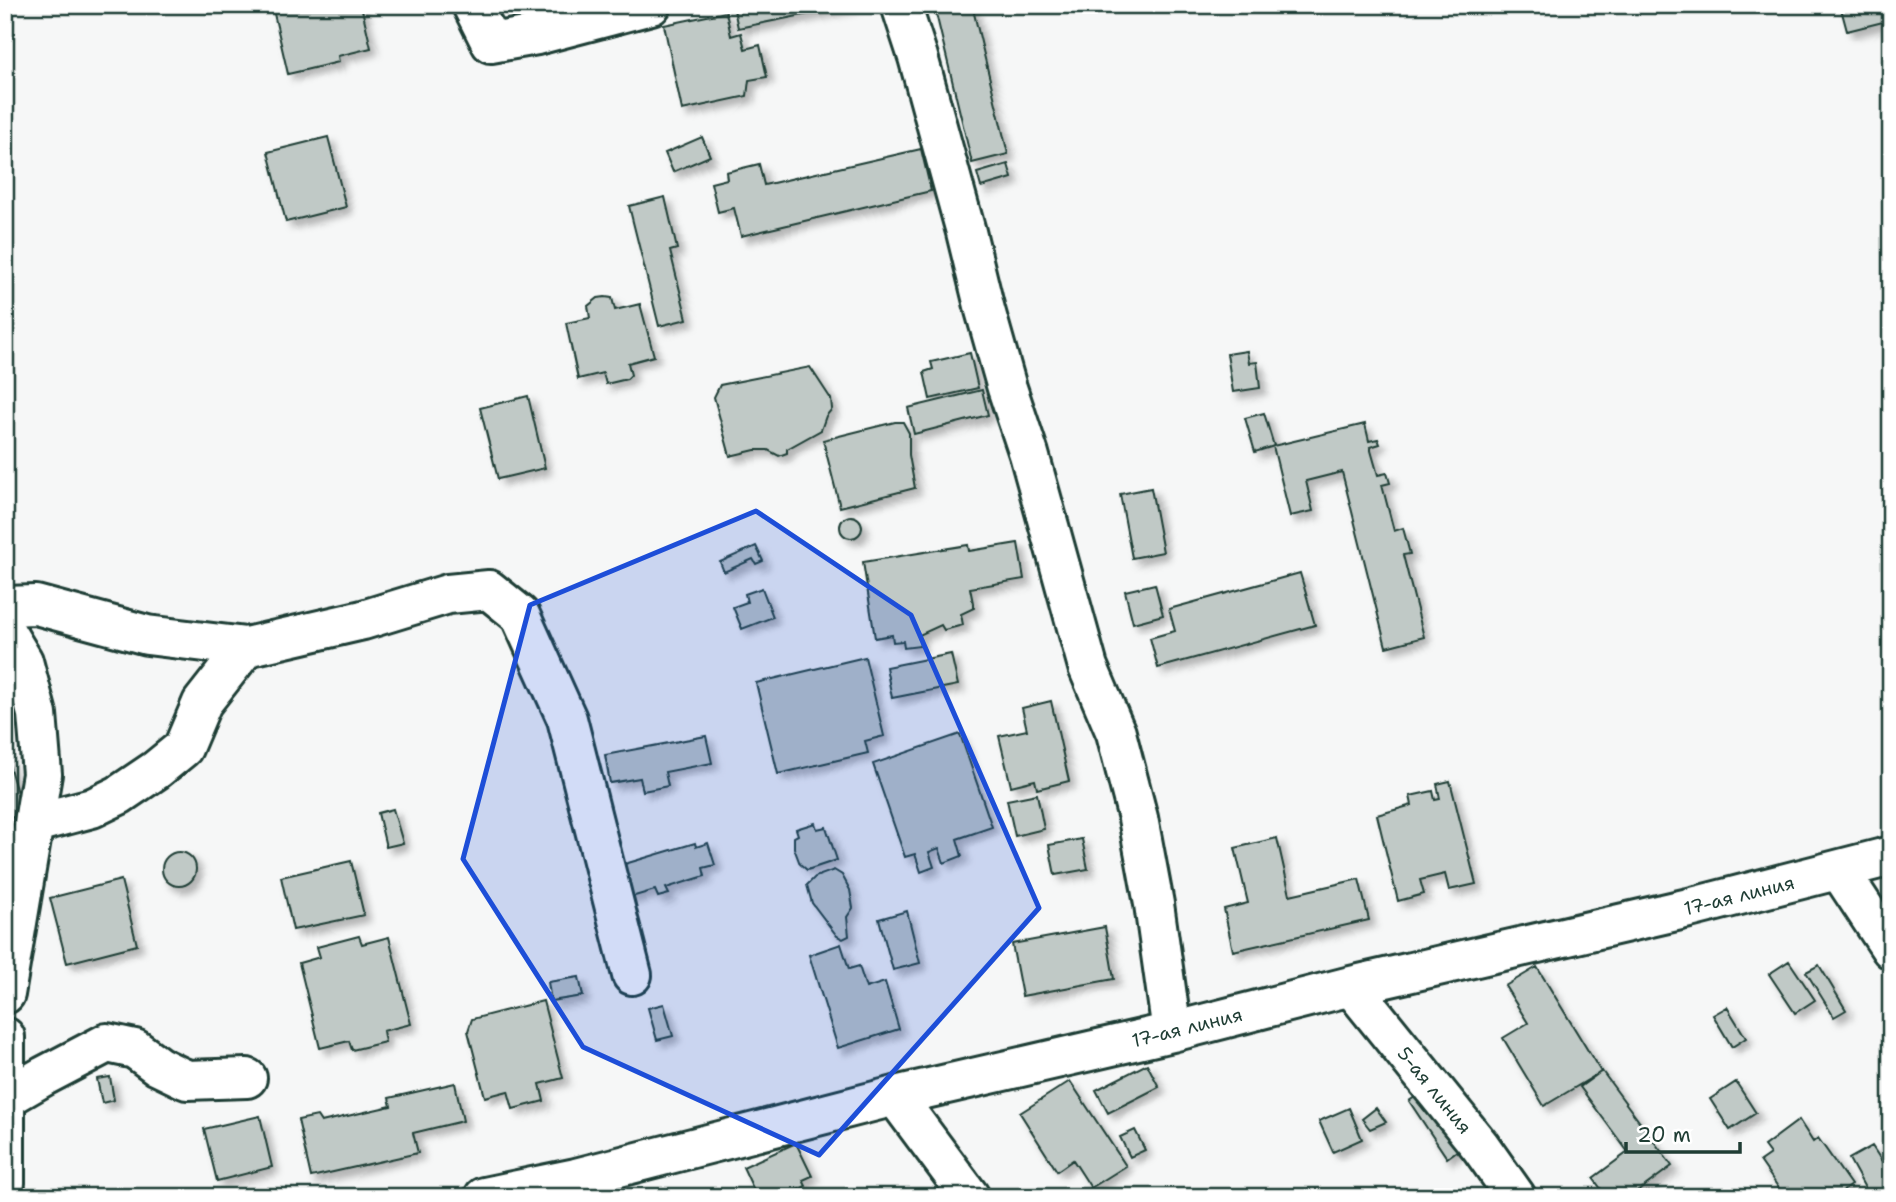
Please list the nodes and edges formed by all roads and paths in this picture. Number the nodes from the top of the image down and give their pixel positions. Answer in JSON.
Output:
{"nodes":[{"id":1,"x":472,"y":5,"type":"edge"},
{"id":2,"x":651,"y":5,"type":"edge"},
{"id":3,"x":901,"y":5,"type":"edge"},
{"id":4,"x":5,"y":606,"type":"edge"},
{"id":5,"x":5,"y":631,"type":"edge"},
{"id":6,"x":246,"y":647,"type":"junction"},
{"id":7,"x":35,"y":823,"type":"junction"},
{"id":8,"x":1891,"y":856,"type":"edge"},
{"id":9,"x":1839,"y":870,"type":"junction"},
{"id":10,"x":1891,"y":949,"type":"edge"},
{"id":11,"x":632,"y":975,"type":"dead end"},
{"id":12,"x":1351,"y":986,"type":"junction"},
{"id":13,"x":5,"y":994,"type":"edge"},
{"id":14,"x":1172,"y":1032,"type":"junction"},
{"id":15,"x":5,"y":1037,"type":"edge"},
{"id":16,"x":247,"y":1078,"type":"dead end"},
{"id":17,"x":895,"y":1096,"type":"junction"},
{"id":18,"x":6,"y":1098,"type":"edge"},
{"id":19,"x":5,"y":1183,"type":"edge"},
{"id":20,"x":484,"y":1197,"type":"edge"},
{"id":21,"x":970,"y":1197,"type":"edge"},
{"id":22,"x":1516,"y":1197,"type":"edge"}],
"edges":[{"from":1,"to":2,"type":"street"},
{"from":3,"to":14,"type":"street"},
{"from":4,"to":6,"type":"street"},
{"from":5,"to":7,"type":"street"},
{"from":6,"to":7,"type":"street"},
{"from":6,"to":11,"type":"street"},
{"from":7,"to":13,"type":"street"},
{"from":8,"to":9,"type":"street","name":"17-ая линия"},
{"from":9,"to":10,"type":"street"},
{"from":9,"to":12,"type":"street","name":"17-ая линия"},
{"from":12,"to":14,"type":"street","name":"17-ая линия"},
{"from":12,"to":22,"type":"street","name":"5-ая линия"},
{"from":14,"to":17,"type":"street","name":"17-ая линия"},
{"from":15,"to":18,"type":"street"},
{"from":16,"to":18,"type":"street"},
{"from":17,"to":20,"type":"street","name":"17-ая линия"},
{"from":17,"to":21,"type":"street"},
{"from":18,"to":19,"type":"street"}]}
